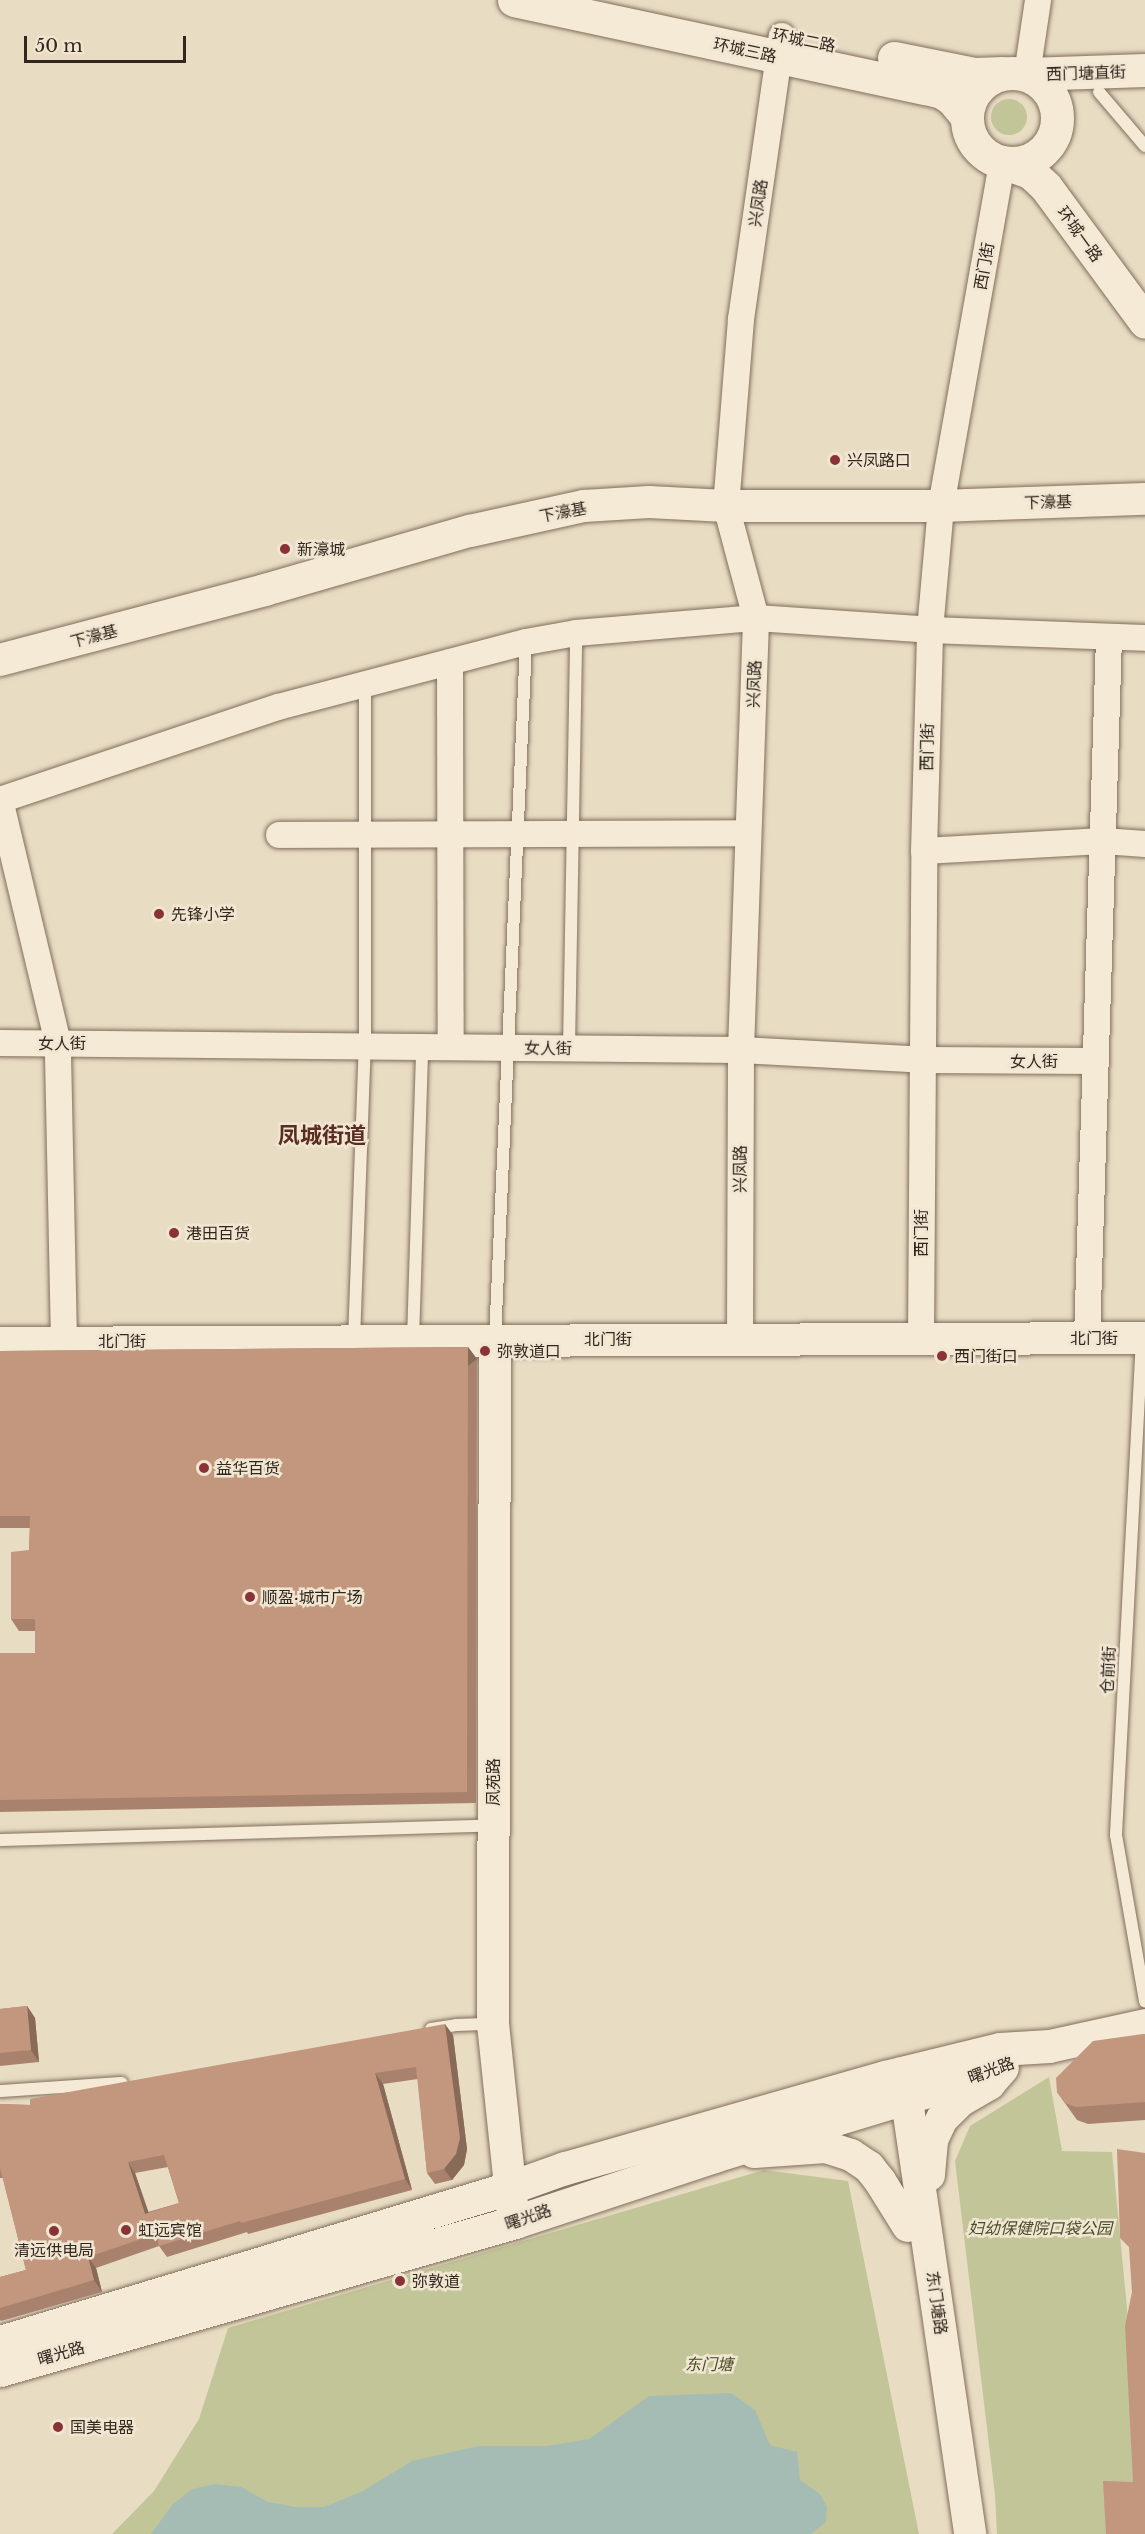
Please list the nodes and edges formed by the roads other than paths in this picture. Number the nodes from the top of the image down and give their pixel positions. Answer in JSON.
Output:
{"nodes":[{"id":1,"x":514,"y":0,"type":"edge"},
{"id":2,"x":606,"y":0,"type":"edge"},
{"id":3,"x":1038,"y":0,"type":"edge"},
{"id":4,"x":781,"y":46,"type":"junction"},
{"id":5,"x":1145,"y":70,"type":"edge"},
{"id":6,"x":1015,"y":74,"type":"junction"},
{"id":7,"x":1145,"y":90,"type":"edge"},
{"id":8,"x":1099,"y":92,"type":"junction"},
{"id":9,"x":967,"y":117,"type":"junction"},
{"id":10,"x":1055,"y":133,"type":"junction"},
{"id":11,"x":1145,"y":146,"type":"edge"},
{"id":12,"x":1002,"y":162,"type":"junction"},
{"id":13,"x":1145,"y":292,"type":"edge"},
{"id":14,"x":1145,"y":322,"type":"edge"},
{"id":15,"x":1145,"y":499,"type":"edge"},
{"id":16,"x":726,"y":506,"type":"junction"},
{"id":17,"x":941,"y":506,"type":"junction"},
{"id":18,"x":756,"y":618,"type":"junction"},
{"id":19,"x":930,"y":630,"type":"junction"},
{"id":20,"x":576,"y":633,"type":"junction"},
{"id":21,"x":1109,"y":637,"type":"junction"},
{"id":22,"x":1145,"y":638,"type":"edge"},
{"id":23,"x":526,"y":642,"type":"junction"},
{"id":24,"x":0,"y":660,"type":"edge"},
{"id":25,"x":450,"y":662,"type":"junction"},
{"id":26,"x":365,"y":684,"type":"junction"},
{"id":27,"x":748,"y":833,"type":"junction"},
{"id":28,"x":365,"y":834,"type":"junction"},
{"id":29,"x":450,"y":834,"type":"junction"},
{"id":30,"x":517,"y":834,"type":"junction"},
{"id":31,"x":573,"y":834,"type":"junction"},
{"id":32,"x":279,"y":835,"type":"dead end"},
{"id":33,"x":1103,"y":841,"type":"junction"},
{"id":34,"x":1145,"y":844,"type":"edge"},
{"id":35,"x":924,"y":851,"type":"junction"},
{"id":36,"x":0,"y":1043,"type":"edge"},
{"id":37,"x":58,"y":1043,"type":"junction"},
{"id":38,"x":364,"y":1046,"type":"junction"},
{"id":39,"x":422,"y":1047,"type":"junction"},
{"id":40,"x":451,"y":1047,"type":"junction"},
{"id":41,"x":508,"y":1047,"type":"junction"},
{"id":42,"x":569,"y":1048,"type":"junction"},
{"id":43,"x":741,"y":1050,"type":"junction"},
{"id":44,"x":923,"y":1060,"type":"junction"},
{"id":45,"x":1096,"y":1061,"type":"junction"},
{"id":46,"x":921,"y":1338,"type":"junction"},
{"id":47,"x":1087,"y":1338,"type":"junction"},
{"id":48,"x":1143,"y":1338,"type":"edge"},
{"id":49,"x":740,"y":1339,"type":"junction"},
{"id":50,"x":354,"y":1340,"type":"junction"},
{"id":51,"x":413,"y":1340,"type":"junction"},
{"id":52,"x":495,"y":1340,"type":"junction"},
{"id":53,"x":64,"y":1341,"type":"junction"},
{"id":54,"x":0,"y":1343,"type":"edge"},
{"id":55,"x":493,"y":1825,"type":"junction"},
{"id":56,"x":0,"y":1840,"type":"edge"},
{"id":57,"x":1145,"y":2002,"type":"edge"},
{"id":58,"x":493,"y":2024,"type":"junction"},
{"id":59,"x":1145,"y":2025,"type":"edge"},
{"id":60,"x":421,"y":2031,"type":"edge"},
{"id":61,"x":1049,"y":2046,"type":"junction"},
{"id":62,"x":1003,"y":2068,"type":"junction"},
{"id":63,"x":135,"y":2082,"type":"edge"},
{"id":64,"x":896,"y":2087,"type":"junction"},
{"id":65,"x":0,"y":2091,"type":"edge"},
{"id":66,"x":714,"y":2156,"type":"junction"},
{"id":67,"x":509,"y":2188,"type":"junction"},
{"id":68,"x":515,"y":2222,"type":"junction"},
{"id":69,"x":917,"y":2225,"type":"junction"},
{"id":70,"x":0,"y":2342,"type":"edge"},
{"id":71,"x":0,"y":2370,"type":"edge"},
{"id":72,"x":952,"y":2534,"type":"edge"},
{"id":73,"x":970,"y":2534,"type":"edge"}],
"edges":[{"from":1,"to":4,"type":"main road","name":"环城三路"},
{"from":2,"to":4,"type":"main road","name":"环城二路"},
{"from":3,"to":6,"type":"street"},
{"from":4,"to":6,"type":"main road","name":"环城二路"},
{"from":4,"to":9,"type":"main road","name":"环城三路"},
{"from":4,"to":16,"type":"street","name":"兴凤路"},
{"from":5,"to":6,"type":"main road","name":"西门塘直街"},
{"from":6,"to":9,"type":"main road"},
{"from":6,"to":10,"type":"main road"},
{"from":7,"to":8,"type":"main road","name":"西门塘直街"},
{"from":8,"to":10,"type":"main road","name":"西门塘直街"},
{"from":8,"to":11,"type":"lane"},
{"from":9,"to":12,"type":"main road"},
{"from":10,"to":12,"type":"main road"},
{"from":10,"to":13,"type":"main road","name":"环城一路"},
{"from":12,"to":14,"type":"main road","name":"环城一路"},
{"from":12,"to":17,"type":"street","name":"西门街"},
{"from":15,"to":17,"type":"street","name":"下濠基"},
{"from":16,"to":17,"type":"street","name":"下濠基"},
{"from":16,"to":18,"type":"street","name":"兴凤路"},
{"from":16,"to":24,"type":"street","name":"下濠基"},
{"from":17,"to":19,"type":"street","name":"西门街"},
{"from":18,"to":19,"type":"street"},
{"from":18,"to":20,"type":"street"},
{"from":18,"to":27,"type":"street","name":"兴凤路"},
{"from":19,"to":21,"type":"street"},
{"from":19,"to":35,"type":"street","name":"西门街"},
{"from":20,"to":23,"type":"street"},
{"from":20,"to":31,"type":"lane"},
{"from":21,"to":22,"type":"street"},
{"from":21,"to":33,"type":"street"},
{"from":23,"to":25,"type":"street"},
{"from":23,"to":30,"type":"lane"},
{"from":25,"to":26,"type":"street"},
{"from":25,"to":29,"type":"street"},
{"from":26,"to":28,"type":"lane"},
{"from":26,"to":37,"type":"street"},
{"from":27,"to":31,"type":"street"},
{"from":27,"to":43,"type":"street","name":"兴凤路"},
{"from":28,"to":29,"type":"street"},
{"from":28,"to":32,"type":"street"},
{"from":28,"to":38,"type":"lane"},
{"from":29,"to":30,"type":"street"},
{"from":29,"to":40,"type":"street"},
{"from":30,"to":31,"type":"street"},
{"from":30,"to":41,"type":"lane"},
{"from":31,"to":42,"type":"lane"},
{"from":33,"to":34,"type":"street"},
{"from":33,"to":35,"type":"street"},
{"from":33,"to":45,"type":"street"},
{"from":35,"to":44,"type":"street","name":"西门街"},
{"from":36,"to":37,"type":"street","name":"女人街"},
{"from":37,"to":38,"type":"street","name":"女人街"},
{"from":37,"to":53,"type":"street"},
{"from":38,"to":39,"type":"street","name":"女人街"},
{"from":38,"to":50,"type":"lane"},
{"from":39,"to":40,"type":"street","name":"女人街"},
{"from":39,"to":51,"type":"lane"},
{"from":40,"to":41,"type":"street","name":"女人街"},
{"from":41,"to":42,"type":"street","name":"女人街"},
{"from":41,"to":52,"type":"lane"},
{"from":42,"to":43,"type":"street","name":"女人街"},
{"from":43,"to":44,"type":"street","name":"女人街"},
{"from":43,"to":49,"type":"street","name":"兴凤路"},
{"from":44,"to":45,"type":"street","name":"女人街"},
{"from":44,"to":46,"type":"street","name":"西门街"},
{"from":45,"to":47,"type":"street"},
{"from":46,"to":47,"type":"street","name":"北门街"},
{"from":46,"to":49,"type":"street","name":"北门街"},
{"from":47,"to":48,"type":"street","name":"北门街"},
{"from":48,"to":57,"type":"lane","name":"仓前街"},
{"from":49,"to":52,"type":"street","name":"北门街"},
{"from":50,"to":51,"type":"street","name":"北门街"},
{"from":50,"to":53,"type":"street","name":"北门街"},
{"from":51,"to":52,"type":"street","name":"北门街"},
{"from":52,"to":55,"type":"street","name":"凤苑路"},
{"from":53,"to":54,"type":"street","name":"北门街"},
{"from":55,"to":56,"type":"lane"},
{"from":55,"to":58,"type":"street","name":"凤苑路"},
{"from":58,"to":60,"type":"lane"},
{"from":58,"to":67,"type":"street","name":"凤苑路"},
{"from":59,"to":61,"type":"main road","name":"曙光路"},
{"from":61,"to":62,"type":"main road","name":"曙光路"},
{"from":61,"to":64,"type":"main road","name":"曙光路"},
{"from":62,"to":64,"type":"main road","name":"曙光路"},
{"from":62,"to":69,"type":"street"},
{"from":63,"to":65,"type":"lane"},
{"from":64,"to":66,"type":"main road","name":"曙光路"},
{"from":64,"to":67,"type":"main road","name":"曙光路"},
{"from":64,"to":69,"type":"street","name":"东门塘路"},
{"from":66,"to":68,"type":"main road","name":"曙光路"},
{"from":66,"to":69,"type":"street"},
{"from":67,"to":68,"type":"street","name":"凤苑路"},
{"from":67,"to":70,"type":"main road","name":"曙光路"},
{"from":68,"to":71,"type":"main road","name":"曙光路"},
{"from":69,"to":72,"type":"street","name":"东门塘路"},
{"from":69,"to":73,"type":"street","name":"东门塘路"}]}
